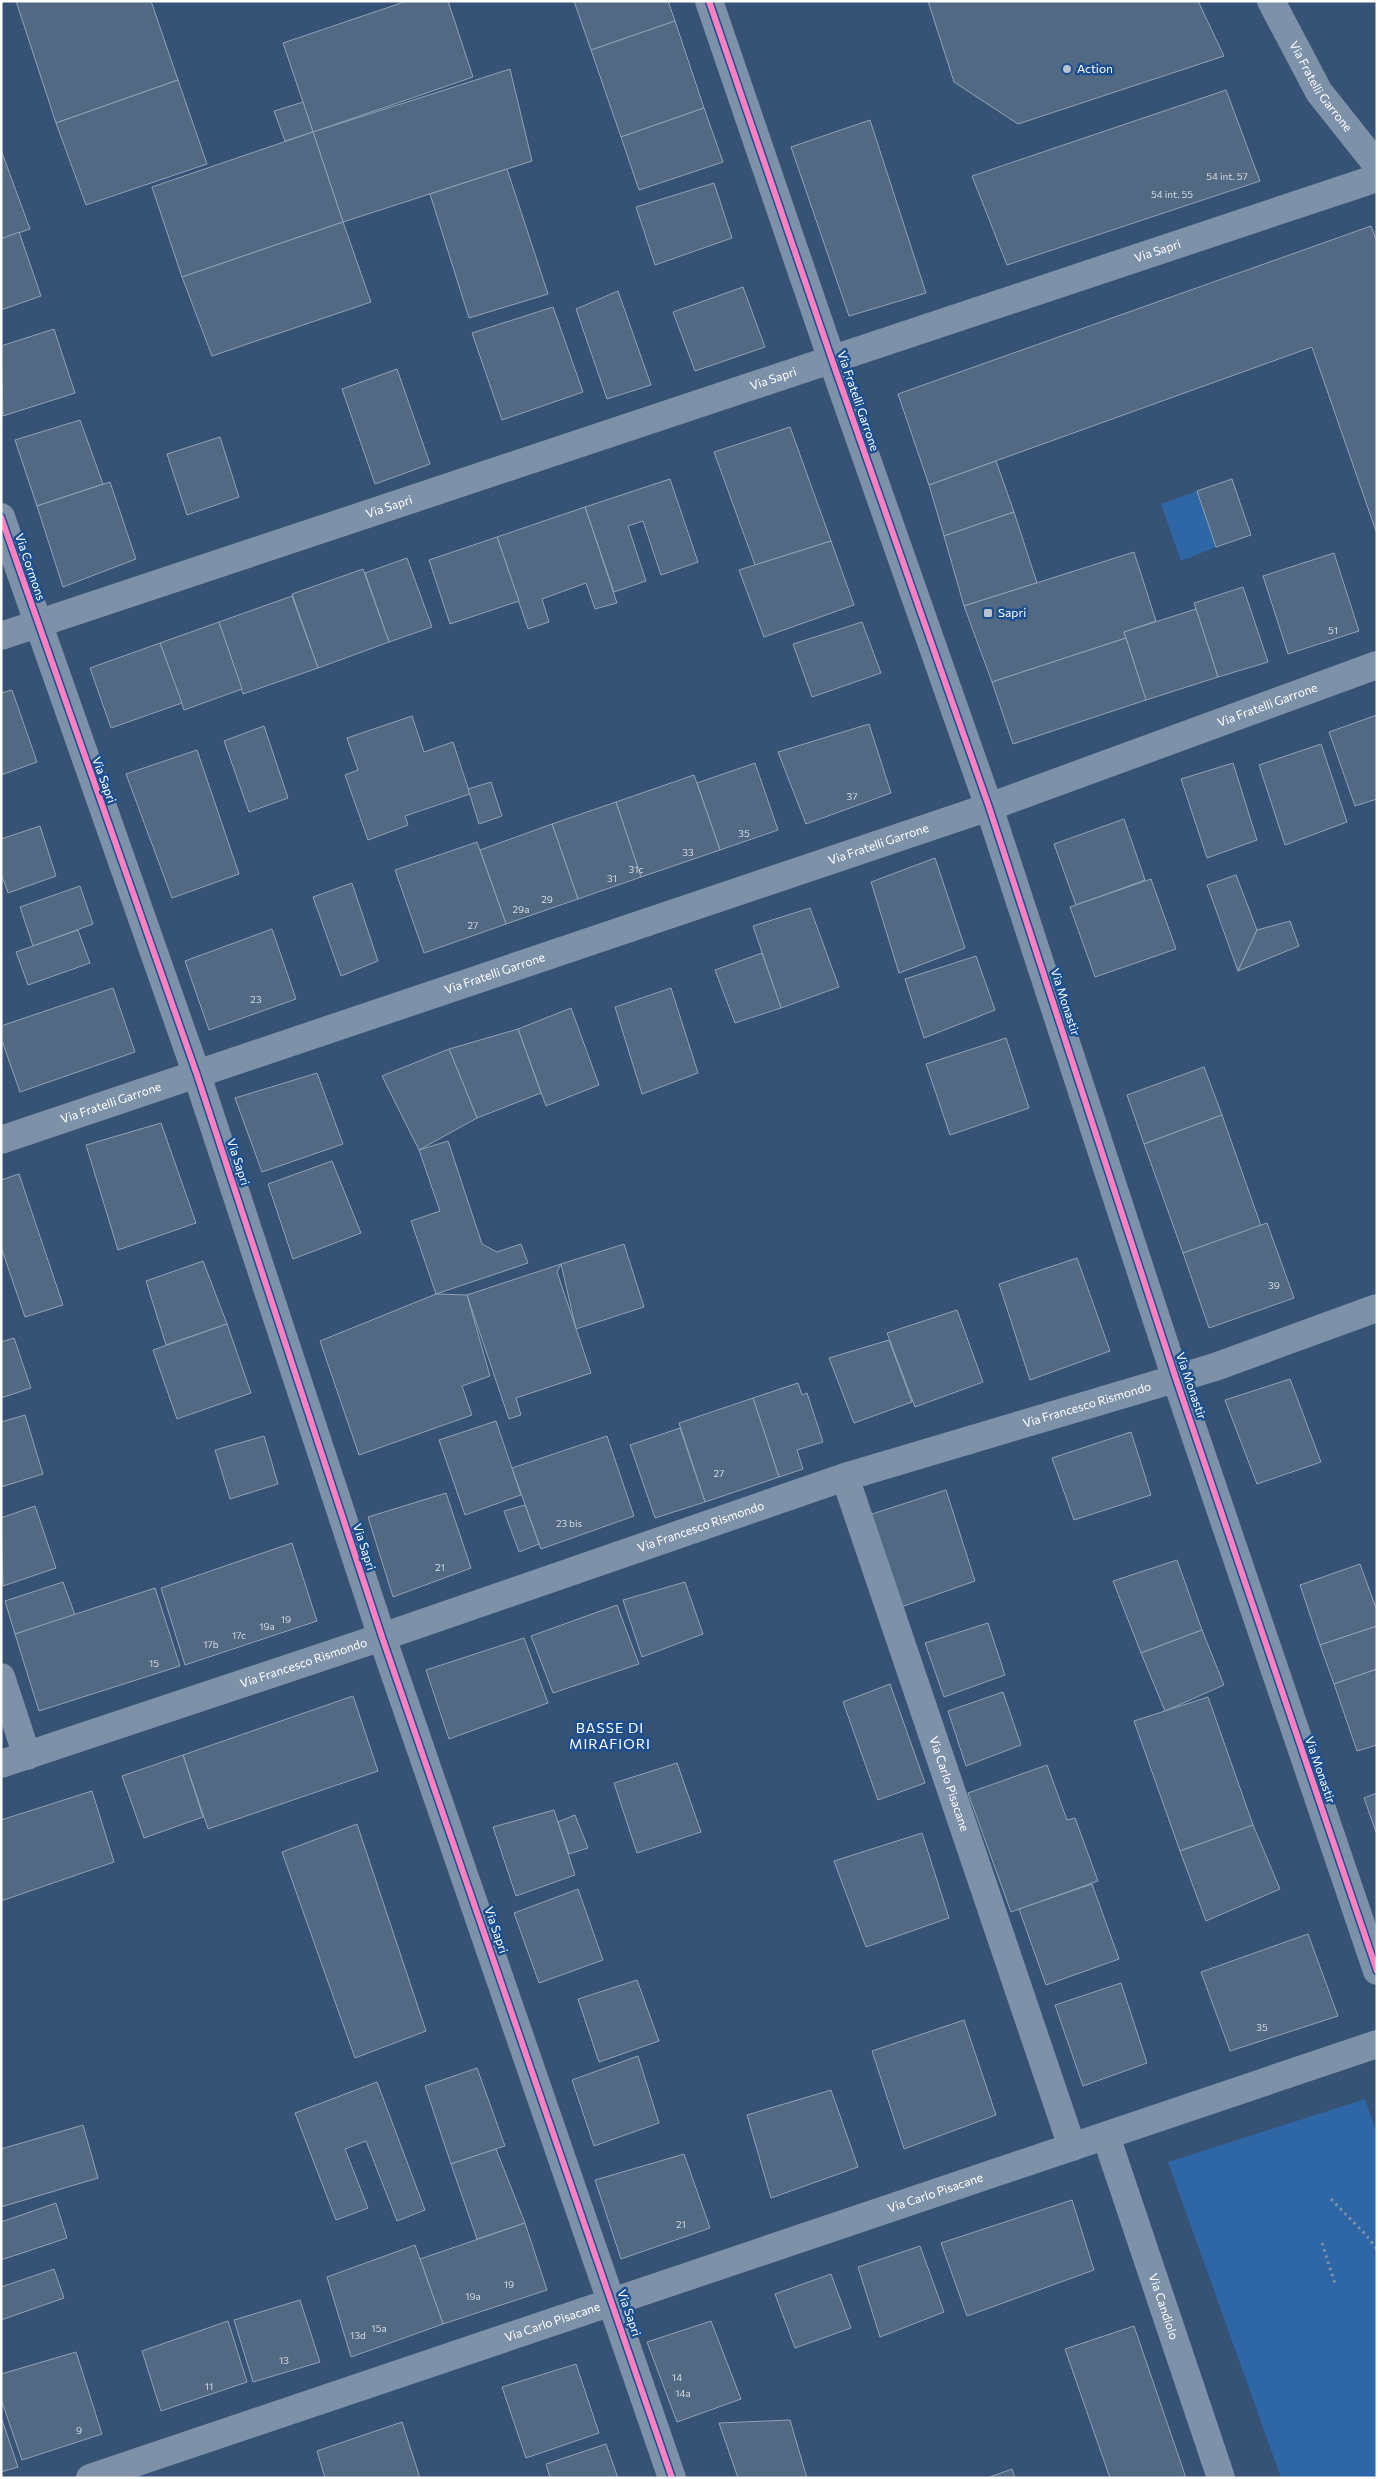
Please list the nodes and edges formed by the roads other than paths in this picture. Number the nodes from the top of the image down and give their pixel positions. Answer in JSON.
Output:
{"nodes":[{"id":1,"x":709,"y":1,"type":"edge"},
{"id":2,"x":1272,"y":1,"type":"edge"},
{"id":3,"x":1377,"y":165,"type":"edge"},
{"id":4,"x":1377,"y":178,"type":"edge"},
{"id":5,"x":832,"y":360,"type":"junction"},
{"id":6,"x":1,"y":517,"type":"edge"},
{"id":7,"x":37,"y":623,"type":"junction"},
{"id":8,"x":1,"y":636,"type":"edge"},
{"id":9,"x":1377,"y":665,"type":"edge"},
{"id":10,"x":989,"y":807,"type":"junction"},
{"id":11,"x":197,"y":1075,"type":"junction"},
{"id":12,"x":1,"y":1140,"type":"edge"},
{"id":13,"x":1377,"y":1308,"type":"edge"},
{"id":14,"x":1176,"y":1379,"type":"junction"},
{"id":15,"x":845,"y":1477,"type":"junction"},
{"id":16,"x":382,"y":1638,"type":"junction"},
{"id":17,"x":1,"y":1677,"type":"edge"},
{"id":18,"x":26,"y":1756,"type":"junction"},
{"id":19,"x":1,"y":1764,"type":"edge"},
{"id":20,"x":1377,"y":1971,"type":"edge"},
{"id":21,"x":1377,"y":2044,"type":"edge"},
{"id":22,"x":1106,"y":2136,"type":"junction"},
{"id":23,"x":1072,"y":2147,"type":"junction"},
{"id":24,"x":613,"y":2302,"type":"junction"},
{"id":25,"x":90,"y":2478,"type":"edge"},
{"id":26,"x":672,"y":2478,"type":"edge"},
{"id":27,"x":1221,"y":2478,"type":"edge"}],
"edges":[{"from":1,"to":5,"type":"street","name":"Via Fratelli Garrone"},
{"from":2,"to":3,"type":"street","name":"Via Fratelli Garrone"},
{"from":4,"to":5,"type":"street","name":"Via Sapri"},
{"from":5,"to":7,"type":"street","name":"Via Sapri"},
{"from":5,"to":10,"type":"street","name":"Via Fratelli Garrone"},
{"from":6,"to":7,"type":"street","name":"Via Cormons"},
{"from":7,"to":8,"type":"street"},
{"from":7,"to":11,"type":"street","name":"Via Sapri"},
{"from":9,"to":10,"type":"street","name":"Via Fratelli Garrone"},
{"from":10,"to":11,"type":"street","name":"Via Fratelli Garrone"},
{"from":10,"to":14,"type":"street","name":"Via Monastir"},
{"from":11,"to":12,"type":"street","name":"Via Fratelli Garrone"},
{"from":11,"to":16,"type":"street","name":"Via Sapri"},
{"from":13,"to":14,"type":"street","name":"Via Francesco Rismondo"},
{"from":14,"to":15,"type":"street","name":"Via Francesco Rismondo"},
{"from":14,"to":20,"type":"street","name":"Via Monastir"},
{"from":15,"to":16,"type":"street","name":"Via Francesco Rismondo"},
{"from":15,"to":23,"type":"street","name":"Via Carlo Pisacane"},
{"from":16,"to":18,"type":"street","name":"Via Francesco Rismondo"},
{"from":16,"to":24,"type":"street","name":"Via Sapri"},
{"from":17,"to":18,"type":"street"},
{"from":18,"to":19,"type":"street","name":"Via Francesco Rismondo"},
{"from":21,"to":22,"type":"street","name":"Via Carlo Pisacane"},
{"from":22,"to":23,"type":"street","name":"Via Carlo Pisacane"},
{"from":22,"to":27,"type":"street","name":"Via Candiolo"},
{"from":23,"to":24,"type":"street","name":"Via Carlo Pisacane"},
{"from":24,"to":25,"type":"street","name":"Via Carlo Pisacane"},
{"from":24,"to":26,"type":"street","name":"Via Sapri"}]}
